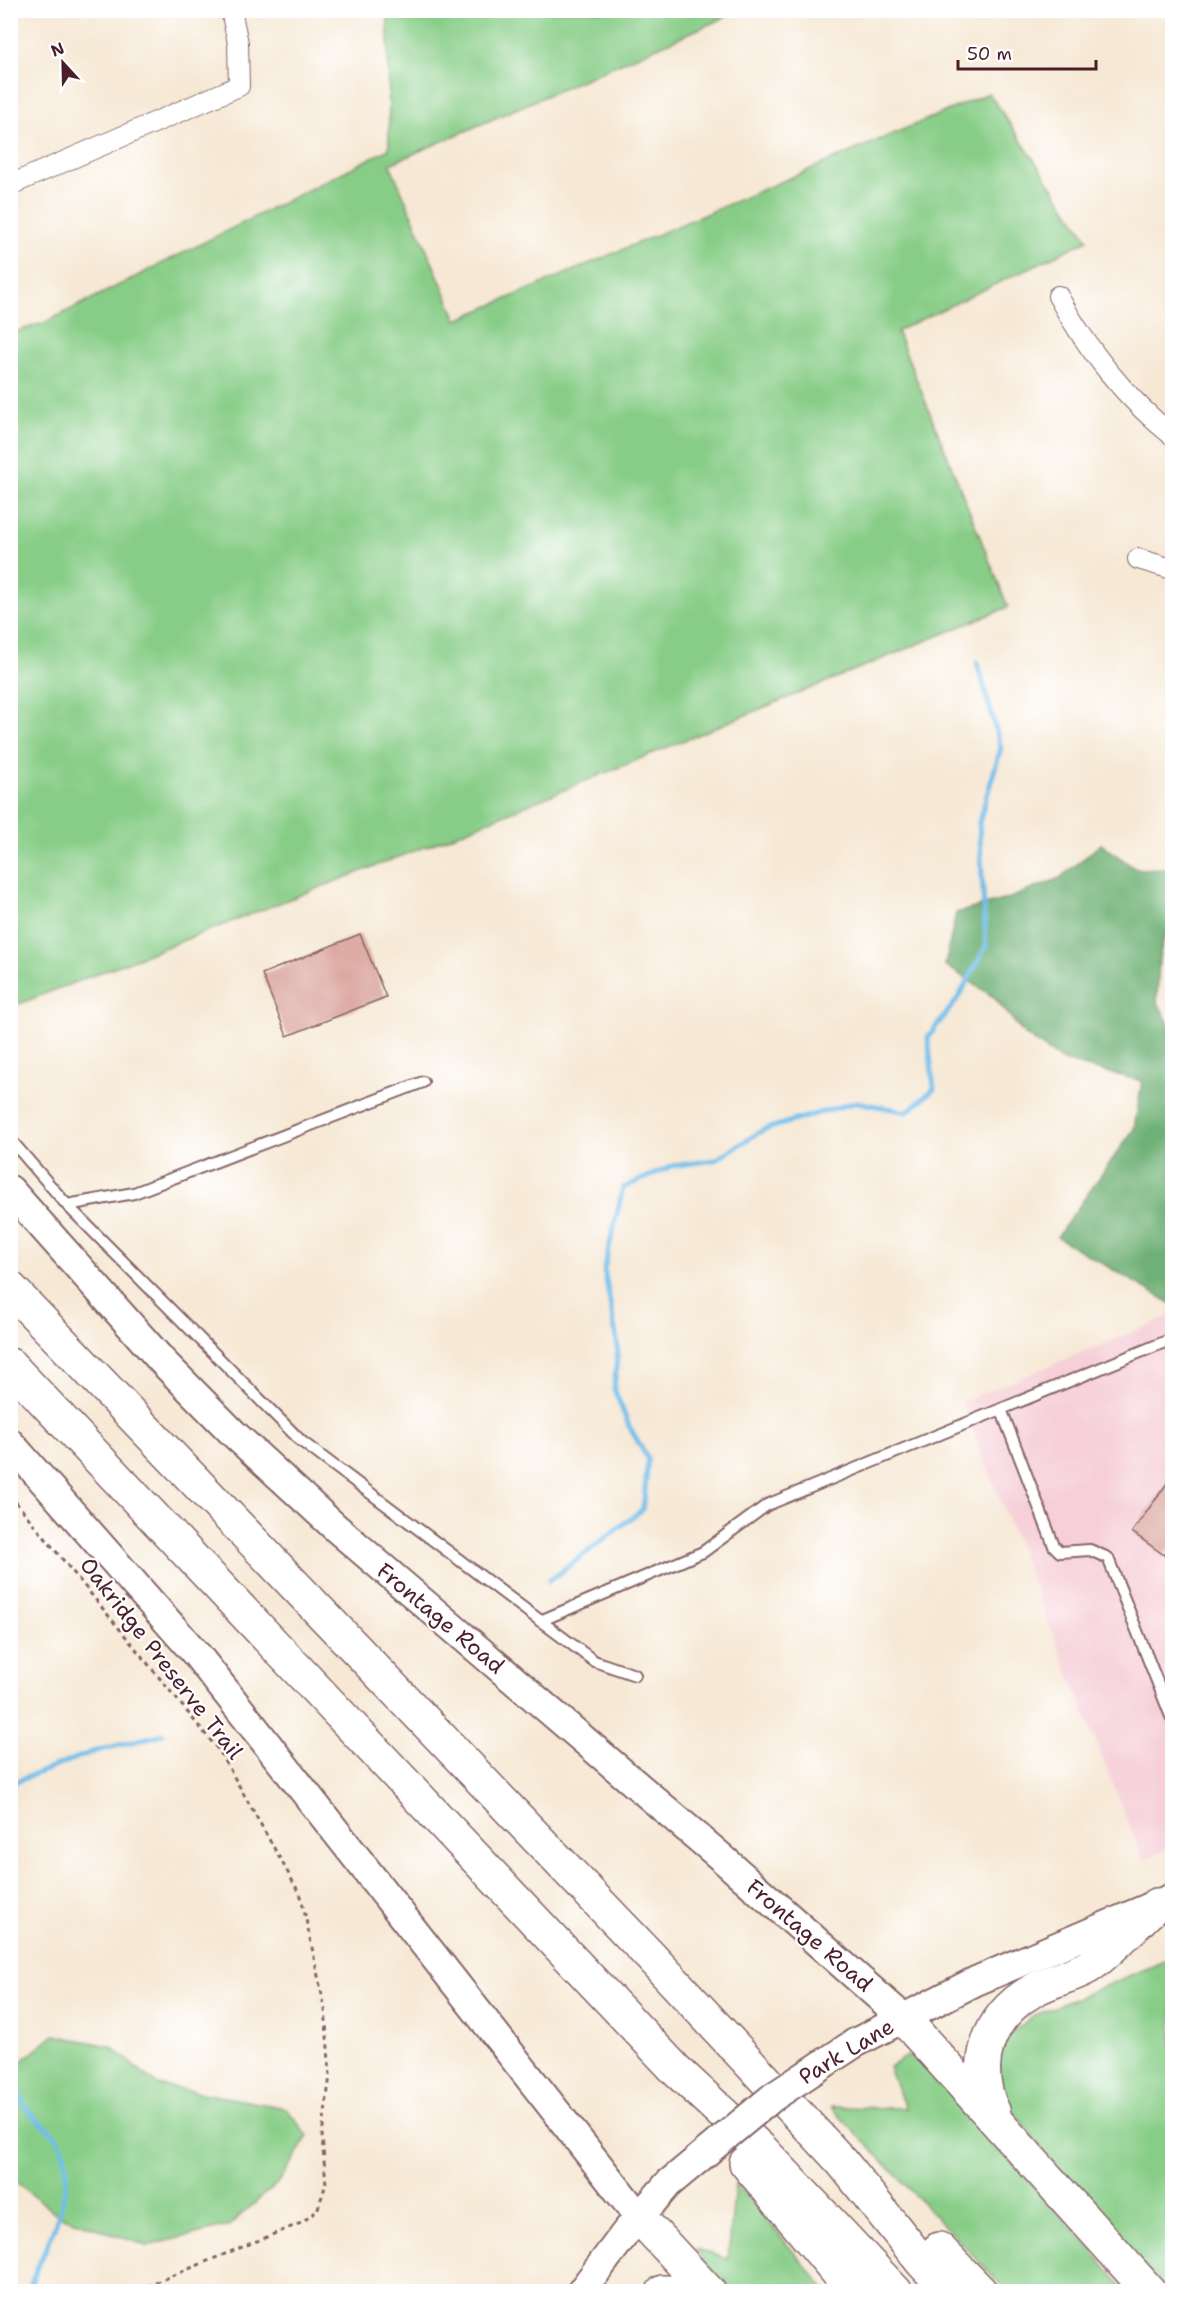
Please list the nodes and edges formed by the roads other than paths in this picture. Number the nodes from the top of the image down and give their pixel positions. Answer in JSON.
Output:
{"nodes":[{"id":1,"x":231,"y":10,"type":"edge"},
{"id":2,"x":10,"y":185,"type":"edge"},
{"id":3,"x":1058,"y":296,"type":"dead end"},
{"id":4,"x":1173,"y":435,"type":"edge"},
{"id":5,"x":1138,"y":559,"type":"dead end"},
{"id":6,"x":1173,"y":569,"type":"edge"},
{"id":7,"x":423,"y":1082,"type":"dead end"},
{"id":8,"x":10,"y":1139,"type":"edge"},
{"id":9,"x":10,"y":1190,"type":"edge"},
{"id":10,"x":67,"y":1205,"type":"junction"},
{"id":11,"x":10,"y":1273,"type":"edge"},
{"id":12,"x":10,"y":1288,"type":"edge"},
{"id":13,"x":1173,"y":1339,"type":"edge"},
{"id":14,"x":10,"y":1365,"type":"edge"},
{"id":15,"x":115,"y":1397,"type":"junction"},
{"id":16,"x":1001,"y":1409,"type":"junction"},
{"id":17,"x":10,"y":1443,"type":"edge"},
{"id":18,"x":540,"y":1621,"type":"junction"},
{"id":19,"x":635,"y":1675,"type":"dead end"},
{"id":20,"x":1173,"y":1719,"type":"edge"},
{"id":21,"x":1164,"y":1901,"type":"edge"},
{"id":22,"x":902,"y":2017,"type":"junction"},
{"id":23,"x":676,"y":2070,"type":"junction"},
{"id":24,"x":1010,"y":2137,"type":"junction"},
{"id":25,"x":842,"y":2162,"type":"junction"},
{"id":26,"x":639,"y":2217,"type":"junction"},
{"id":27,"x":581,"y":2292,"type":"edge"},
{"id":28,"x":663,"y":2292,"type":"edge"},
{"id":29,"x":670,"y":2292,"type":"edge"},
{"id":30,"x":710,"y":2292,"type":"edge"},
{"id":31,"x":854,"y":2292,"type":"edge"},
{"id":32,"x":896,"y":2292,"type":"edge"},
{"id":33,"x":950,"y":2292,"type":"edge"},
{"id":34,"x":981,"y":2292,"type":"edge"},
{"id":35,"x":1150,"y":2292,"type":"edge"}],
"edges":[{"from":1,"to":2,"type":"street"},
{"from":3,"to":4,"type":"street"},
{"from":5,"to":6,"type":"street"},
{"from":7,"to":10,"type":"lane"},
{"from":8,"to":10,"type":"lane"},
{"from":9,"to":22,"type":"main road","name":"Frontage Road"},
{"from":10,"to":18,"type":"lane"},
{"from":11,"to":15,"type":"highway"},
{"from":12,"to":15,"type":"highway"},
{"from":13,"to":16,"type":"lane"},
{"from":14,"to":23,"type":"highway"},
{"from":15,"to":25,"type":"highway"},
{"from":16,"to":18,"type":"lane"},
{"from":16,"to":20,"type":"lane"},
{"from":17,"to":26,"type":"main road"},
{"from":18,"to":19,"type":"lane"},
{"from":21,"to":22,"type":"main road","name":"Park Lane"},
{"from":21,"to":24,"type":"highway"},
{"from":22,"to":24,"type":"highway"},
{"from":22,"to":26,"type":"main road","name":"Park Lane","bridge":true},
{"from":23,"to":31,"type":"highway"},
{"from":23,"to":32,"type":"highway"},
{"from":24,"to":35,"type":"highway"},
{"from":25,"to":33,"type":"highway"},
{"from":25,"to":34,"type":"highway"},
{"from":26,"to":27,"type":"main road","name":"Park Lane"},
{"from":26,"to":30,"type":"highway"},
{"from":28,"to":29,"type":"highway"}]}
